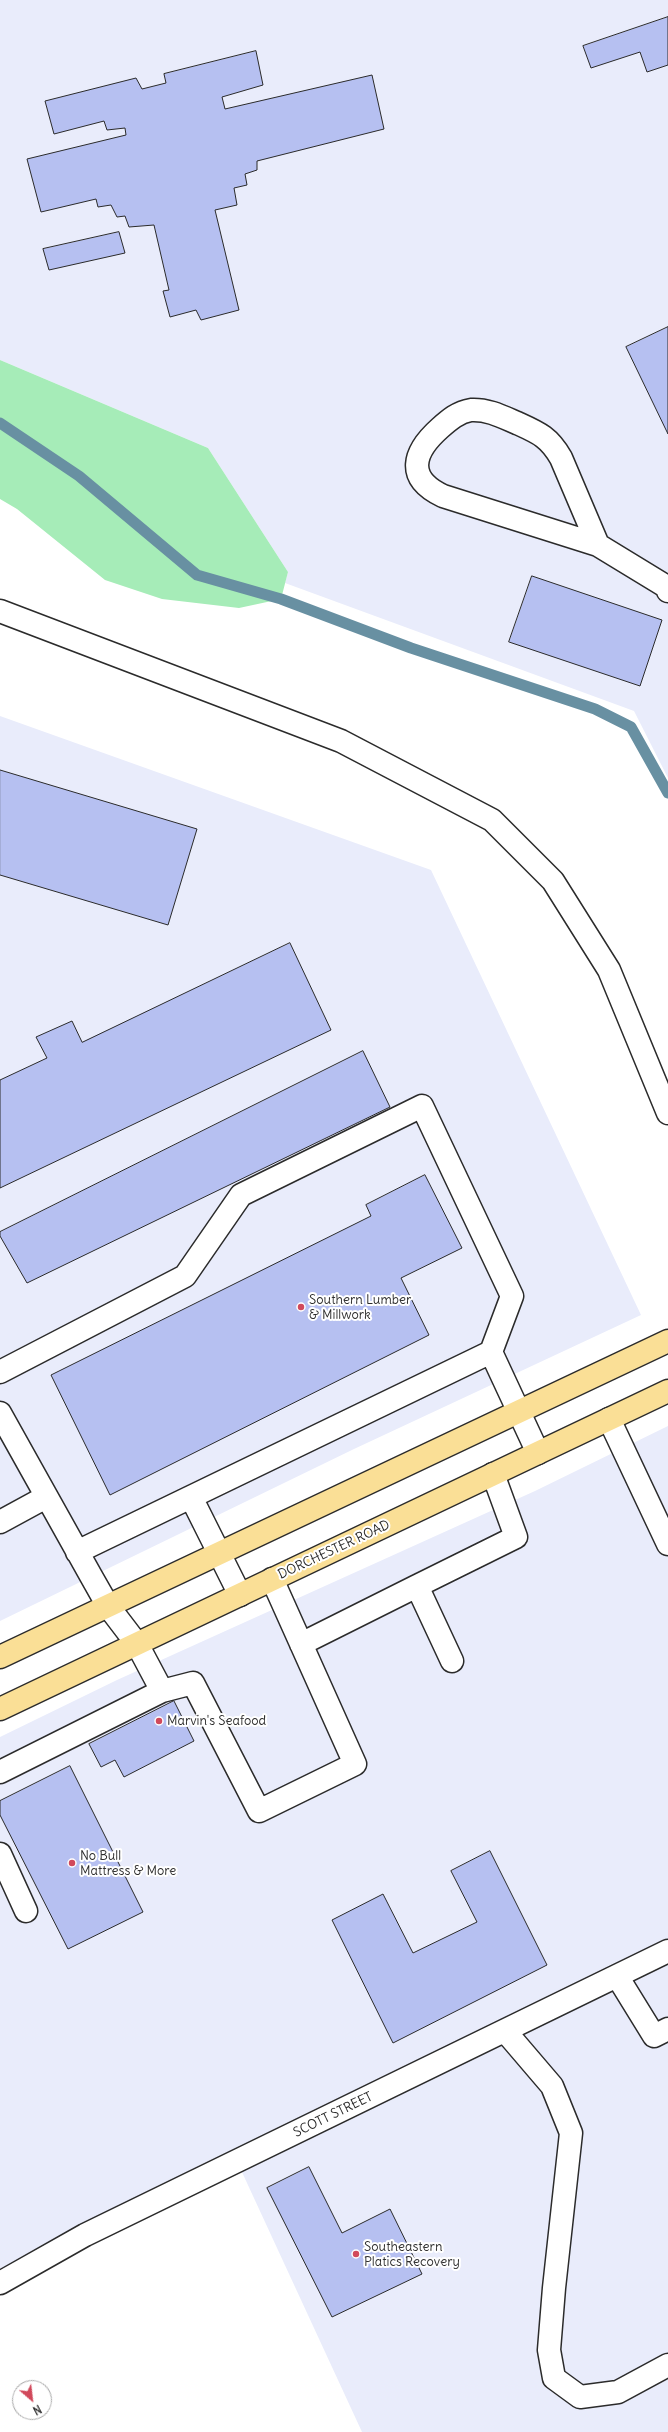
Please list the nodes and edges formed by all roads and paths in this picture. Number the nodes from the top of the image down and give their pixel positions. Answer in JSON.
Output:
{"nodes":[{"id":1,"x":598,"y":545,"type":"junction"},
{"id":2,"x":668,"y":591,"type":"edge"},
{"id":3,"x":0,"y":611,"type":"edge"},
{"id":4,"x":668,"y":1113,"type":"edge"},
{"id":5,"x":668,"y":1341,"type":"edge"},
{"id":6,"x":491,"y":1352,"type":"junction"},
{"id":7,"x":0,"y":1372,"type":"edge"},
{"id":8,"x":668,"y":1391,"type":"edge"},
{"id":9,"x":520,"y":1412,"type":"junction"},
{"id":10,"x":0,"y":1413,"type":"edge"},
{"id":11,"x":609,"y":1419,"type":"junction"},
{"id":12,"x":538,"y":1453,"type":"junction"},
{"id":13,"x":493,"y":1474,"type":"junction"},
{"id":14,"x":191,"y":1496,"type":"junction"},
{"id":15,"x":46,"y":1497,"type":"junction"},
{"id":16,"x":0,"y":1522,"type":"edge"},
{"id":17,"x":668,"y":1544,"type":"edge"},
{"id":18,"x":77,"y":1552,"type":"junction"},
{"id":19,"x":220,"y":1553,"type":"junction"},
{"id":20,"x":272,"y":1579,"type":"junction"},
{"id":21,"x":417,"y":1586,"type":"junction"},
{"id":22,"x":240,"y":1595,"type":"junction"},
{"id":23,"x":108,"y":1606,"type":"junction"},
{"id":24,"x":137,"y":1644,"type":"junction"},
{"id":25,"x":301,"y":1644,"type":"junction"},
{"id":26,"x":0,"y":1657,"type":"edge"},
{"id":27,"x":452,"y":1661,"type":"dead end"},
{"id":28,"x":162,"y":1691,"type":"junction"},
{"id":29,"x":0,"y":1709,"type":"edge"},
{"id":30,"x":0,"y":1772,"type":"edge"},
{"id":31,"x":0,"y":1854,"type":"edge"},
{"id":32,"x":26,"y":1911,"type":"dead end"},
{"id":33,"x":668,"y":1951,"type":"edge"},
{"id":34,"x":617,"y":1976,"type":"junction"},
{"id":35,"x":668,"y":2029,"type":"edge"},
{"id":36,"x":505,"y":2031,"type":"junction"},
{"id":37,"x":0,"y":2283,"type":"edge"},
{"id":38,"x":668,"y":2365,"type":"edge"}],
"edges":[{"from":1,"to":1,"type":"street"},
{"from":1,"to":2,"type":"street"},
{"from":3,"to":4,"type":"street"},
{"from":5,"to":9,"type":"main road"},
{"from":6,"to":7,"type":"street"},
{"from":6,"to":9,"type":"street"},
{"from":6,"to":14,"type":"street"},
{"from":8,"to":11,"type":"main road","name":"DORCHESTER ROAD"},
{"from":9,"to":12,"type":"street"},
{"from":9,"to":19,"type":"main road"},
{"from":10,"to":15,"type":"street"},
{"from":11,"to":12,"type":"main road","name":"DORCHESTER ROAD"},
{"from":11,"to":17,"type":"street"},
{"from":12,"to":13,"type":"main road","name":"DORCHESTER ROAD"},
{"from":13,"to":20,"type":"main road","name":"DORCHESTER ROAD"},
{"from":13,"to":21,"type":"street"},
{"from":14,"to":18,"type":"street"},
{"from":14,"to":19,"type":"street"},
{"from":15,"to":16,"type":"street"},
{"from":15,"to":18,"type":"street"},
{"from":18,"to":23,"type":"street"},
{"from":19,"to":22,"type":"street"},
{"from":19,"to":23,"type":"main road"},
{"from":20,"to":22,"type":"main road","name":"DORCHESTER ROAD"},
{"from":20,"to":25,"type":"street"},
{"from":21,"to":25,"type":"street"},
{"from":21,"to":27,"type":"street"},
{"from":22,"to":24,"type":"main road","name":"DORCHESTER ROAD"},
{"from":23,"to":24,"type":"street"},
{"from":23,"to":26,"type":"main road"},
{"from":24,"to":28,"type":"street"},
{"from":24,"to":29,"type":"main road","name":"DORCHESTER ROAD"},
{"from":25,"to":28,"type":"street"},
{"from":28,"to":30,"type":"street"},
{"from":31,"to":32,"type":"street"},
{"from":33,"to":34,"type":"street","name":"SCOTT STREET"},
{"from":34,"to":35,"type":"street"},
{"from":34,"to":36,"type":"street","name":"SCOTT STREET"},
{"from":36,"to":37,"type":"street","name":"SCOTT STREET"},
{"from":36,"to":38,"type":"street"}]}
